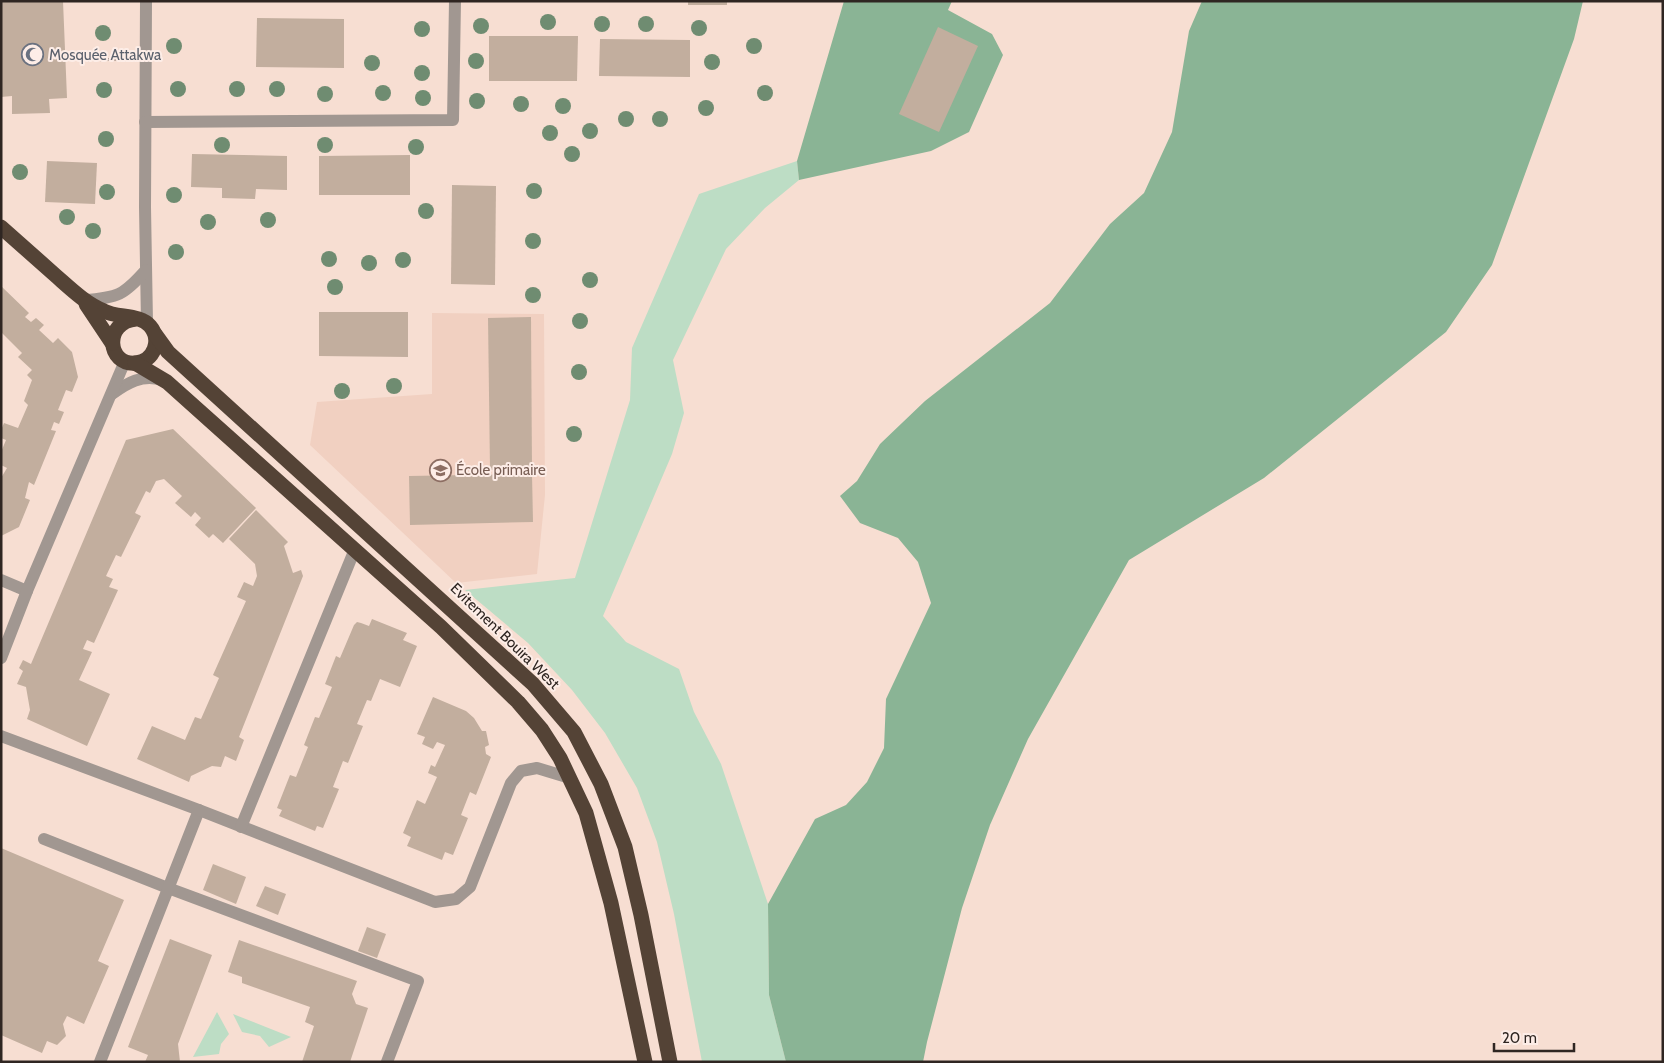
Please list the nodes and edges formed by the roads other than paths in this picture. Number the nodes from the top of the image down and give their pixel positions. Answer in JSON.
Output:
{"nodes":[{"id":1,"x":146,"y":1,"type":"edge"},
{"id":2,"x":454,"y":1,"type":"edge"},
{"id":3,"x":145,"y":122,"type":"junction"},
{"id":4,"x":1,"y":227,"type":"edge"},
{"id":5,"x":146,"y":270,"type":"junction"},
{"id":6,"x":84,"y":300,"type":"junction"},
{"id":7,"x":146,"y":325,"type":"junction"},
{"id":8,"x":112,"y":343,"type":"junction"},
{"id":9,"x":130,"y":362,"type":"junction"},
{"id":10,"x":167,"y":382,"type":"junction"},
{"id":11,"x":112,"y":394,"type":"junction"},
{"id":12,"x":355,"y":549,"type":"junction"},
{"id":13,"x":1,"y":580,"type":"edge"},
{"id":14,"x":27,"y":591,"type":"junction"},
{"id":15,"x":1,"y":658,"type":"edge"},
{"id":16,"x":1,"y":736,"type":"edge"},
{"id":17,"x":570,"y":778,"type":"junction"},
{"id":18,"x":199,"y":810,"type":"junction"},
{"id":19,"x":241,"y":827,"type":"junction"},
{"id":20,"x":44,"y":839,"type":"dead end"},
{"id":21,"x":168,"y":888,"type":"junction"},
{"id":22,"x":100,"y":1062,"type":"edge"},
{"id":23,"x":387,"y":1062,"type":"edge"},
{"id":24,"x":645,"y":1062,"type":"edge"},
{"id":25,"x":670,"y":1062,"type":"edge"}],
"edges":[{"from":1,"to":3,"type":"street"},
{"from":2,"to":3,"type":"street"},
{"from":3,"to":5,"type":"street"},
{"from":4,"to":6,"type":"highway"},
{"from":5,"to":6,"type":"street"},
{"from":5,"to":7,"type":"street"},
{"from":6,"to":7,"type":"highway"},
{"from":6,"to":8,"type":"highway"},
{"from":7,"to":8,"type":"highway"},
{"from":7,"to":9,"type":"highway"},
{"from":7,"to":25,"type":"highway","name":"Evitement Bouira West"},
{"from":8,"to":9,"type":"highway"},
{"from":9,"to":10,"type":"highway"},
{"from":9,"to":11,"type":"street"},
{"from":10,"to":11,"type":"street"},
{"from":10,"to":12,"type":"highway"},
{"from":11,"to":14,"type":"street"},
{"from":12,"to":17,"type":"highway"},
{"from":12,"to":19,"type":"street"},
{"from":13,"to":14,"type":"street"},
{"from":14,"to":15,"type":"street"},
{"from":16,"to":18,"type":"street"},
{"from":17,"to":19,"type":"street"},
{"from":17,"to":24,"type":"highway"},
{"from":18,"to":19,"type":"street"},
{"from":18,"to":21,"type":"street"},
{"from":20,"to":21,"type":"street"},
{"from":21,"to":22,"type":"street"},
{"from":21,"to":23,"type":"street"}]}
